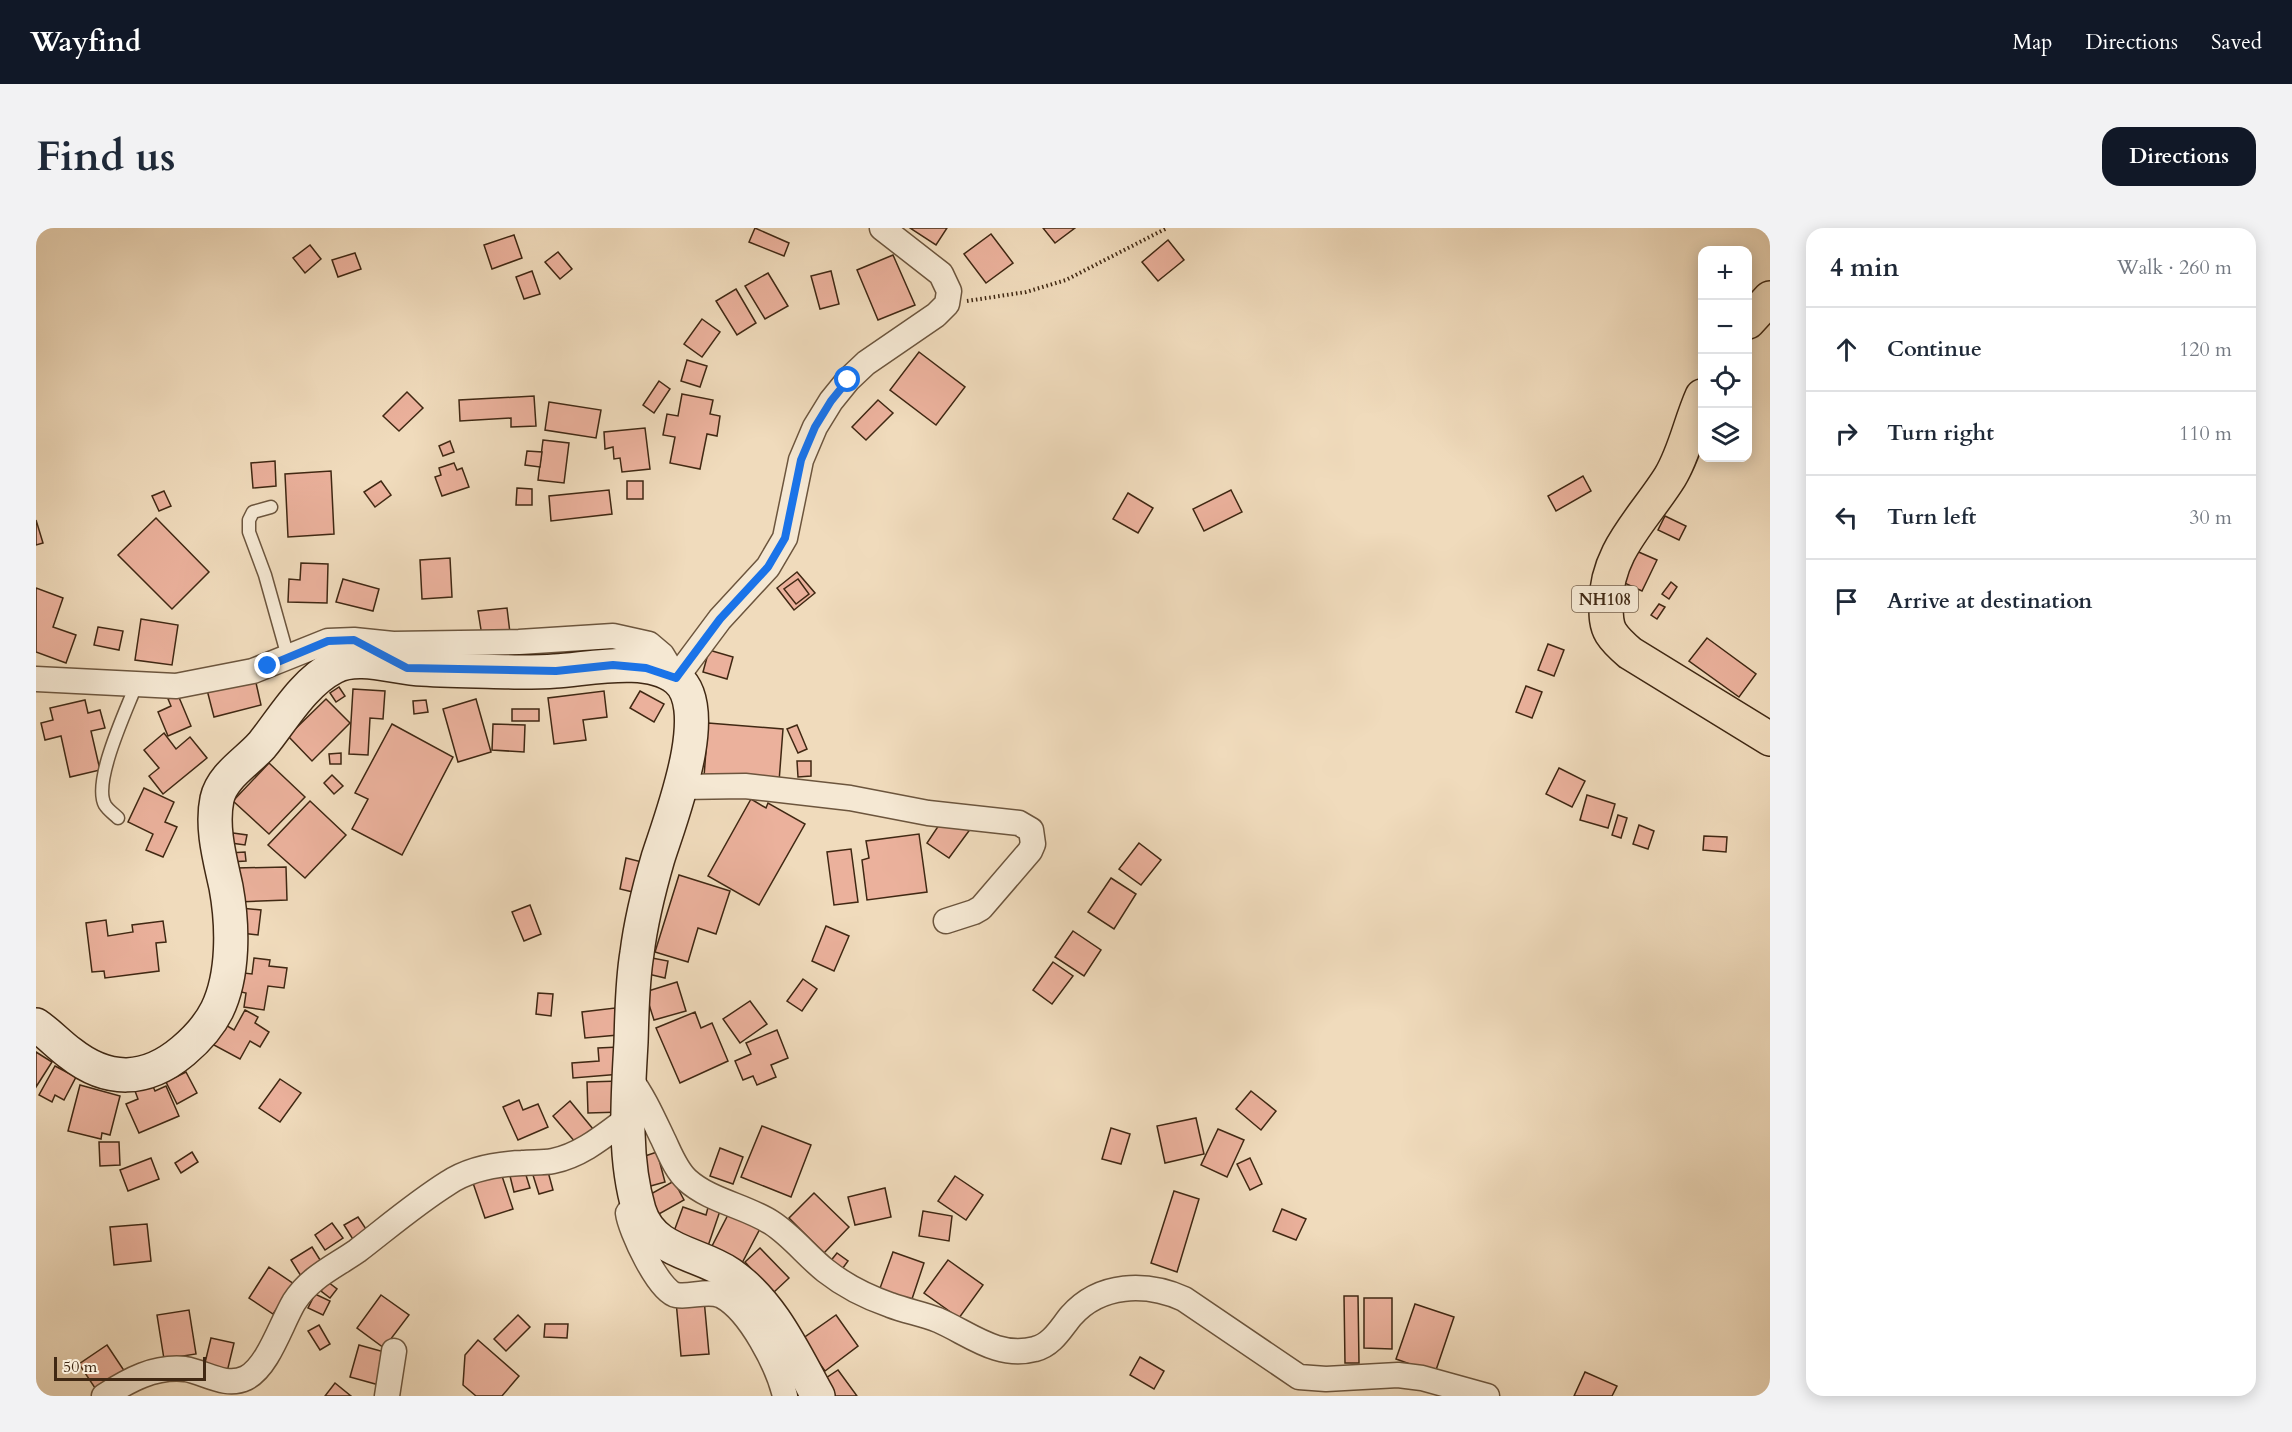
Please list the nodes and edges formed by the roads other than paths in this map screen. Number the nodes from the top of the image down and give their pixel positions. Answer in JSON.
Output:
{"nodes":[{"id":1,"x":882,"y":228,"type":"edge"},
{"id":2,"x":1770,"y":298,"type":"edge"},
{"id":3,"x":1752,"y":318,"type":"edge"},
{"id":4,"x":1698,"y":408,"type":"edge"},
{"id":5,"x":271,"y":507,"type":"dead end"},
{"id":6,"x":354,"y":640,"type":"junction"},
{"id":7,"x":288,"y":657,"type":"junction"},
{"id":8,"x":407,"y":668,"type":"junction"},
{"id":9,"x":676,"y":678,"type":"junction"},
{"id":10,"x":36,"y":679,"type":"edge"},
{"id":11,"x":136,"y":685,"type":"junction"},
{"id":12,"x":1770,"y":739,"type":"edge"},
{"id":13,"x":681,"y":787,"type":"junction"},
{"id":14,"x":118,"y":818,"type":"dead end"},
{"id":15,"x":946,"y":921,"type":"dead end"},
{"id":16,"x":36,"y":1025,"type":"edge"},
{"id":17,"x":629,"y":1077,"type":"junction"},
{"id":18,"x":628,"y":1118,"type":"junction"},
{"id":19,"x":633,"y":1186,"type":"junction"},
{"id":20,"x":394,"y":1351,"type":"dead end"},
{"id":21,"x":104,"y":1396,"type":"edge"},
{"id":22,"x":387,"y":1396,"type":"edge"},
{"id":23,"x":785,"y":1396,"type":"edge"},
{"id":24,"x":818,"y":1396,"type":"edge"},
{"id":25,"x":1487,"y":1396,"type":"edge"}],
"edges":[{"from":1,"to":9,"type":"street"},
{"from":2,"to":3,"type":"highway"},
{"from":4,"to":12,"type":"highway","number":"NH108"},
{"from":5,"to":7,"type":"lane"},
{"from":6,"to":7,"type":"street"},
{"from":6,"to":8,"type":"street"},
{"from":6,"to":9,"type":"street"},
{"from":7,"to":11,"type":"street"},
{"from":8,"to":9,"type":"street"},
{"from":8,"to":16,"type":"street"},
{"from":9,"to":13,"type":"street"},
{"from":10,"to":11,"type":"street"},
{"from":11,"to":14,"type":"lane"},
{"from":13,"to":15,"type":"street"},
{"from":13,"to":17,"type":"street"},
{"from":17,"to":18,"type":"street"},
{"from":17,"to":25,"type":"street"},
{"from":18,"to":19,"type":"street"},
{"from":18,"to":21,"type":"street"},
{"from":19,"to":23,"type":"street"},
{"from":19,"to":24,"type":"street"},
{"from":20,"to":22,"type":"street"}]}
